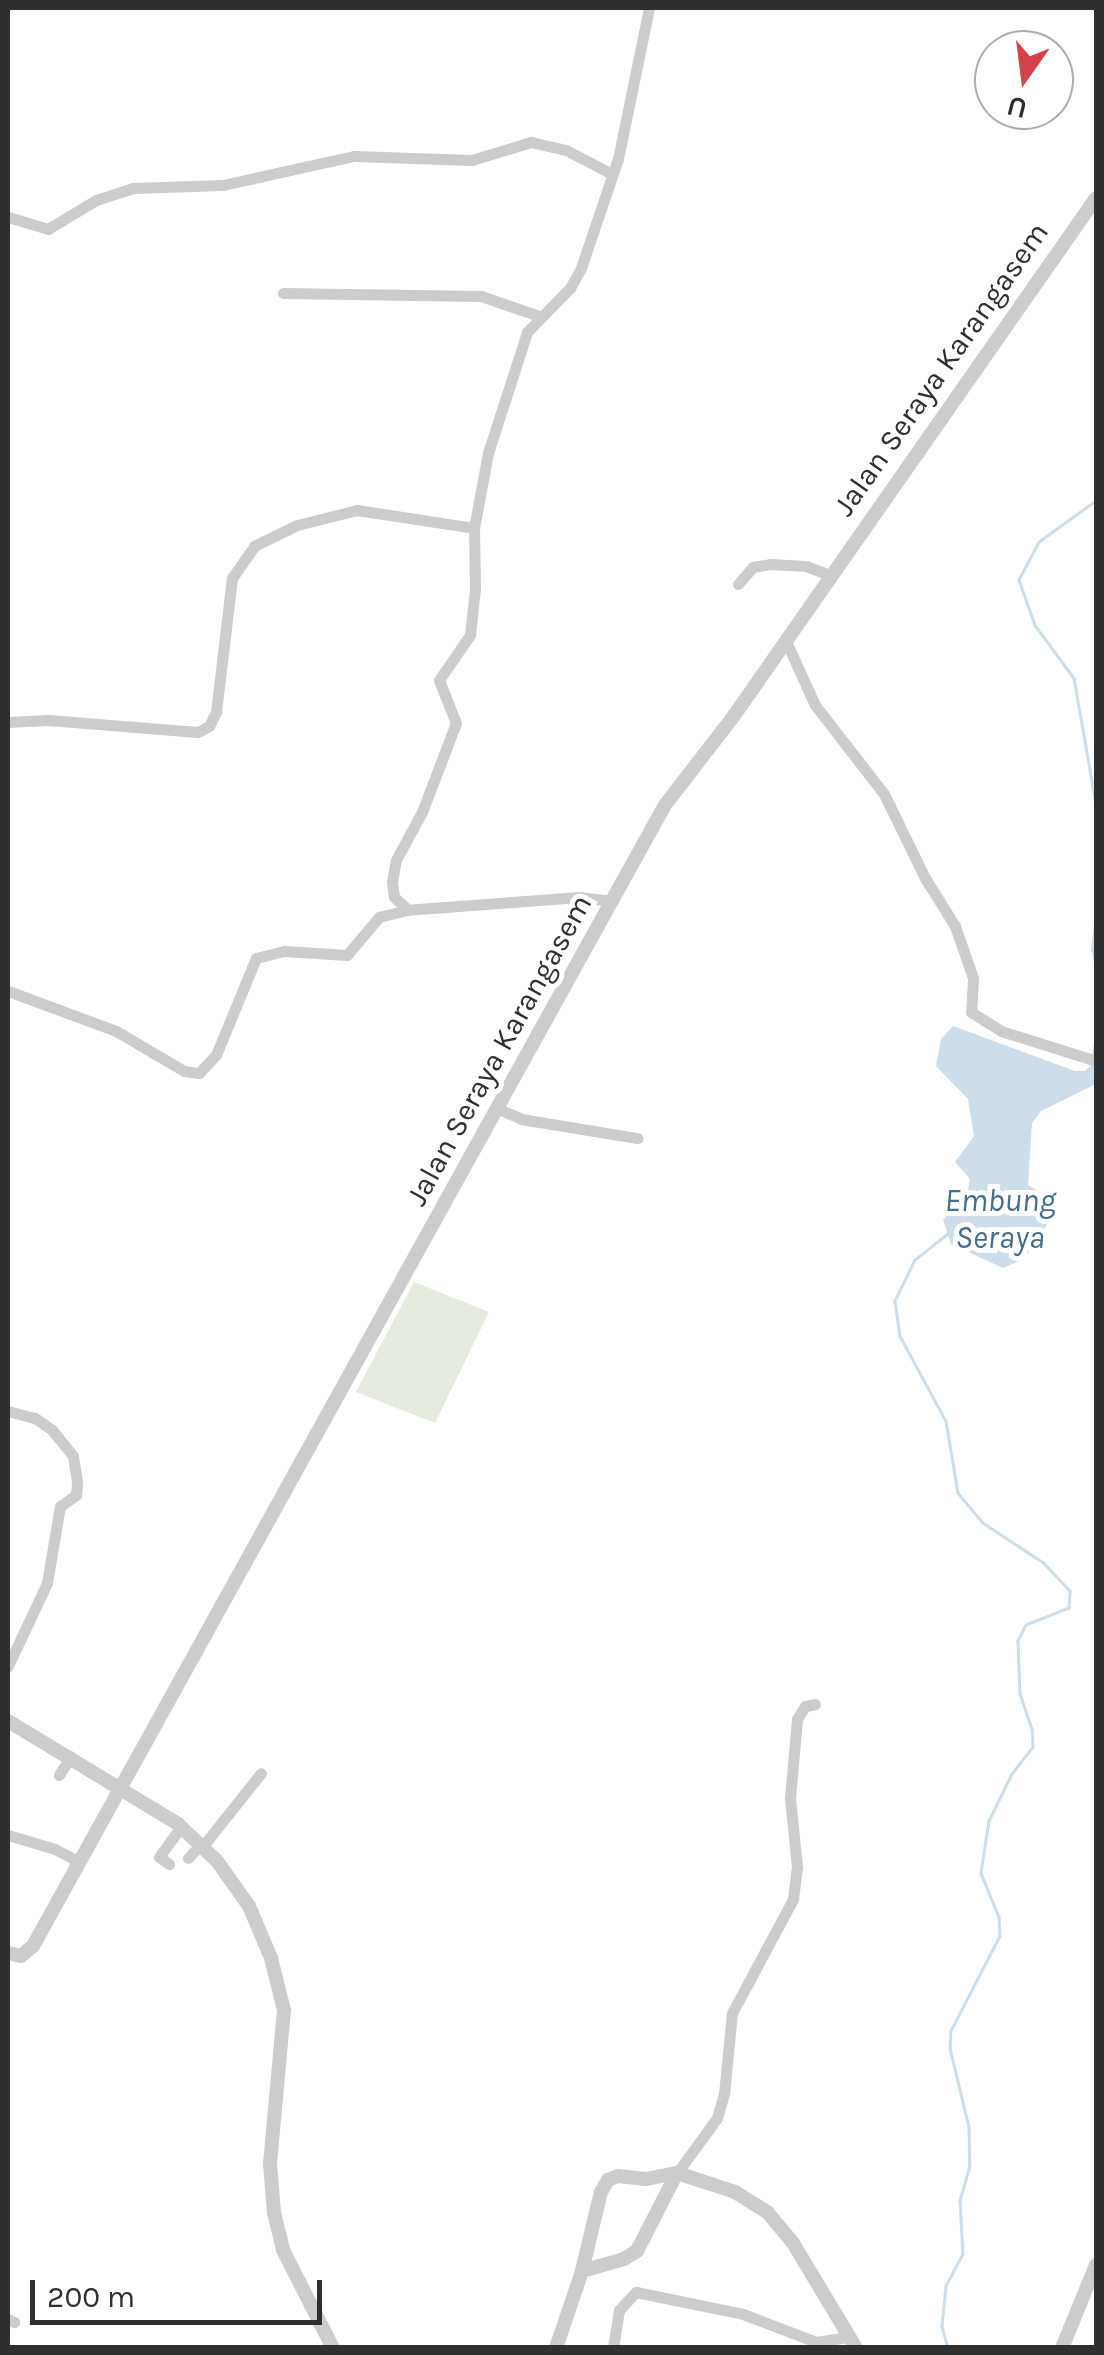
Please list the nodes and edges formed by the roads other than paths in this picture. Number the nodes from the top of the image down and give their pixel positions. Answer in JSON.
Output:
{"nodes":[{"id":1,"x":650,"y":8,"type":"edge"},
{"id":2,"x":610,"y":173,"type":"junction"},
{"id":3,"x":1096,"y":198,"type":"edge"},
{"id":4,"x":8,"y":217,"type":"edge"},
{"id":5,"x":283,"y":294,"type":"dead end"},
{"id":6,"x":539,"y":316,"type":"junction"},
{"id":7,"x":474,"y":528,"type":"junction"},
{"id":8,"x":829,"y":575,"type":"junction"},
{"id":9,"x":738,"y":584,"type":"dead end"},
{"id":10,"x":785,"y":639,"type":"junction"},
{"id":11,"x":8,"y":722,"type":"edge"},
{"id":12,"x":612,"y":901,"type":"junction"},
{"id":13,"x":408,"y":910,"type":"junction"},
{"id":14,"x":8,"y":991,"type":"edge"},
{"id":15,"x":1095,"y":1061,"type":"edge"},
{"id":16,"x":499,"y":1109,"type":"junction"},
{"id":17,"x":637,"y":1138,"type":"dead end"},
{"id":18,"x":8,"y":1411,"type":"edge"},
{"id":19,"x":8,"y":1666,"type":"edge"},
{"id":20,"x":815,"y":1704,"type":"dead end"},
{"id":21,"x":8,"y":1721,"type":"edge"},
{"id":22,"x":70,"y":1756,"type":"junction"},
{"id":23,"x":261,"y":1773,"type":"dead end"},
{"id":24,"x":59,"y":1775,"type":"dead end"},
{"id":25,"x":123,"y":1788,"type":"junction"},
{"id":26,"x":181,"y":1827,"type":"junction"},
{"id":27,"x":8,"y":1835,"type":"edge"},
{"id":28,"x":202,"y":1845,"type":"junction"},
{"id":29,"x":188,"y":1858,"type":"dead end"},
{"id":30,"x":79,"y":1862,"type":"junction"},
{"id":31,"x":168,"y":1864,"type":"dead end"},
{"id":32,"x":8,"y":1953,"type":"edge"},
{"id":33,"x":678,"y":2172,"type":"junction"},
{"id":34,"x":1096,"y":2264,"type":"edge"},
{"id":35,"x":582,"y":2271,"type":"junction"},
{"id":36,"x":852,"y":2342,"type":"edge"},
{"id":37,"x":332,"y":2348,"type":"edge"},
{"id":38,"x":556,"y":2348,"type":"edge"},
{"id":39,"x":613,"y":2348,"type":"edge"},
{"id":40,"x":1062,"y":2348,"type":"edge"}],
"edges":[{"from":1,"to":2,"type":"street"},
{"from":2,"to":4,"type":"street"},
{"from":2,"to":6,"type":"street"},
{"from":3,"to":8,"type":"street","name":"Jalan Seraya Karangasem"},
{"from":5,"to":6,"type":"street"},
{"from":6,"to":7,"type":"street"},
{"from":7,"to":11,"type":"street"},
{"from":7,"to":13,"type":"street"},
{"from":8,"to":9,"type":"street"},
{"from":8,"to":10,"type":"street","name":"Jalan Seraya Karangasem"},
{"from":10,"to":12,"type":"street","name":"Jalan Seraya Karangasem"},
{"from":10,"to":15,"type":"street"},
{"from":12,"to":13,"type":"street"},
{"from":12,"to":16,"type":"street","name":"Jalan Seraya Karangasem"},
{"from":13,"to":14,"type":"street"},
{"from":16,"to":17,"type":"street"},
{"from":16,"to":25,"type":"street","name":"Jalan Seraya Karangasem"},
{"from":18,"to":19,"type":"street"},
{"from":20,"to":33,"type":"street"},
{"from":21,"to":22,"type":"street"},
{"from":22,"to":24,"type":"street"},
{"from":22,"to":25,"type":"street"},
{"from":23,"to":28,"type":"street"},
{"from":25,"to":26,"type":"street"},
{"from":25,"to":30,"type":"street","name":"Jalan Seraya Karangasem"},
{"from":26,"to":28,"type":"street"},
{"from":26,"to":31,"type":"street"},
{"from":27,"to":30,"type":"street"},
{"from":28,"to":29,"type":"street"},
{"from":28,"to":37,"type":"street"},
{"from":30,"to":32,"type":"street","name":"Jalan Seraya Karangasem"},
{"from":33,"to":35,"type":"street"},
{"from":33,"to":35,"type":"street"},
{"from":33,"to":36,"type":"street"},
{"from":34,"to":40,"type":"street"},
{"from":35,"to":38,"type":"street"},
{"from":36,"to":39,"type":"street"}]}
